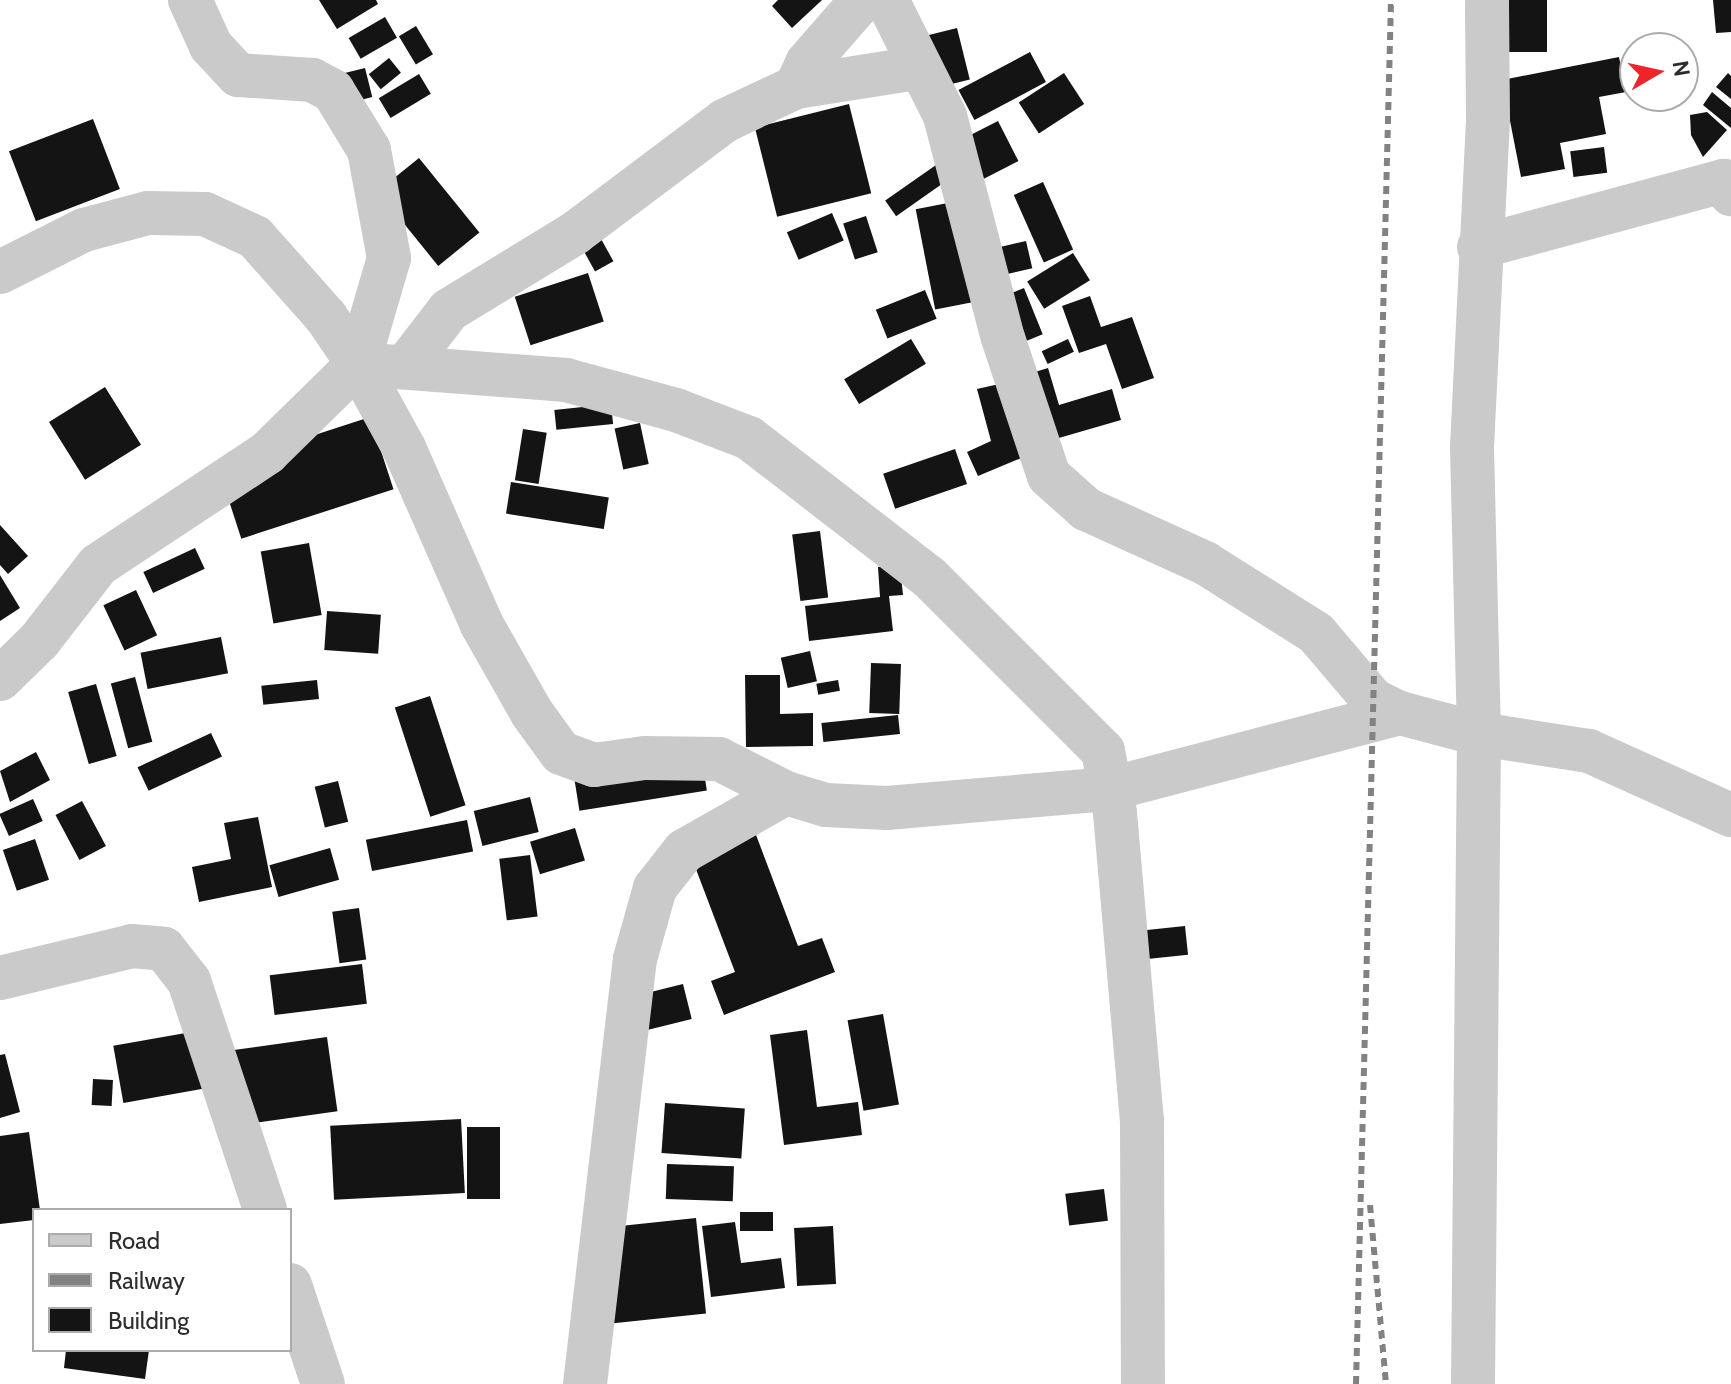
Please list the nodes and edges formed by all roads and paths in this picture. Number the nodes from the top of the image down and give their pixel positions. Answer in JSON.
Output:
{"nodes":[{"id":1,"x":190,"y":0,"type":"edge"},
{"id":2,"x":862,"y":0,"type":"edge"},
{"id":3,"x":887,"y":0,"type":"edge"},
{"id":4,"x":1487,"y":0,"type":"edge"},
{"id":5,"x":917,"y":68,"type":"junction"},
{"id":6,"x":796,"y":87,"type":"junction"},
{"id":7,"x":1731,"y":194,"type":"edge"},
{"id":8,"x":1479,"y":247,"type":"junction"},
{"id":9,"x":0,"y":272,"type":"edge"},
{"id":10,"x":358,"y":364,"type":"junction"},
{"id":11,"x":405,"y":367,"type":"junction"},
{"id":12,"x":0,"y":679,"type":"edge"},
{"id":13,"x":1400,"y":713,"type":"junction"},
{"id":14,"x":1479,"y":734,"type":"junction"},
{"id":15,"x":1110,"y":789,"type":"junction"},
{"id":16,"x":786,"y":793,"type":"junction"},
{"id":17,"x":1731,"y":815,"type":"edge"},
{"id":18,"x":0,"y":978,"type":"edge"},
{"id":19,"x":264,"y":1208,"type":"edge"},
{"id":20,"x":292,"y":1291,"type":"edge"},
{"id":21,"x":323,"y":1384,"type":"edge"},
{"id":22,"x":585,"y":1384,"type":"edge"},
{"id":23,"x":1143,"y":1384,"type":"edge"},
{"id":24,"x":1473,"y":1384,"type":"edge"}],
"edges":[{"from":1,"to":10,"type":"street"},
{"from":2,"to":6,"type":"street"},
{"from":3,"to":5,"type":"street"},
{"from":4,"to":8,"type":"street"},
{"from":5,"to":6,"type":"street"},
{"from":5,"to":13,"type":"street"},
{"from":6,"to":11,"type":"street"},
{"from":7,"to":8,"type":"street"},
{"from":8,"to":14,"type":"street"},
{"from":9,"to":10,"type":"street"},
{"from":10,"to":11,"type":"street"},
{"from":10,"to":12,"type":"street"},
{"from":10,"to":16,"type":"street"},
{"from":11,"to":15,"type":"street"},
{"from":13,"to":14,"type":"street"},
{"from":13,"to":15,"type":"street"},
{"from":14,"to":17,"type":"street"},
{"from":14,"to":24,"type":"street"},
{"from":15,"to":16,"type":"street"},
{"from":15,"to":23,"type":"street"},
{"from":16,"to":22,"type":"street"},
{"from":18,"to":19,"type":"street"},
{"from":20,"to":21,"type":"street"}]}
